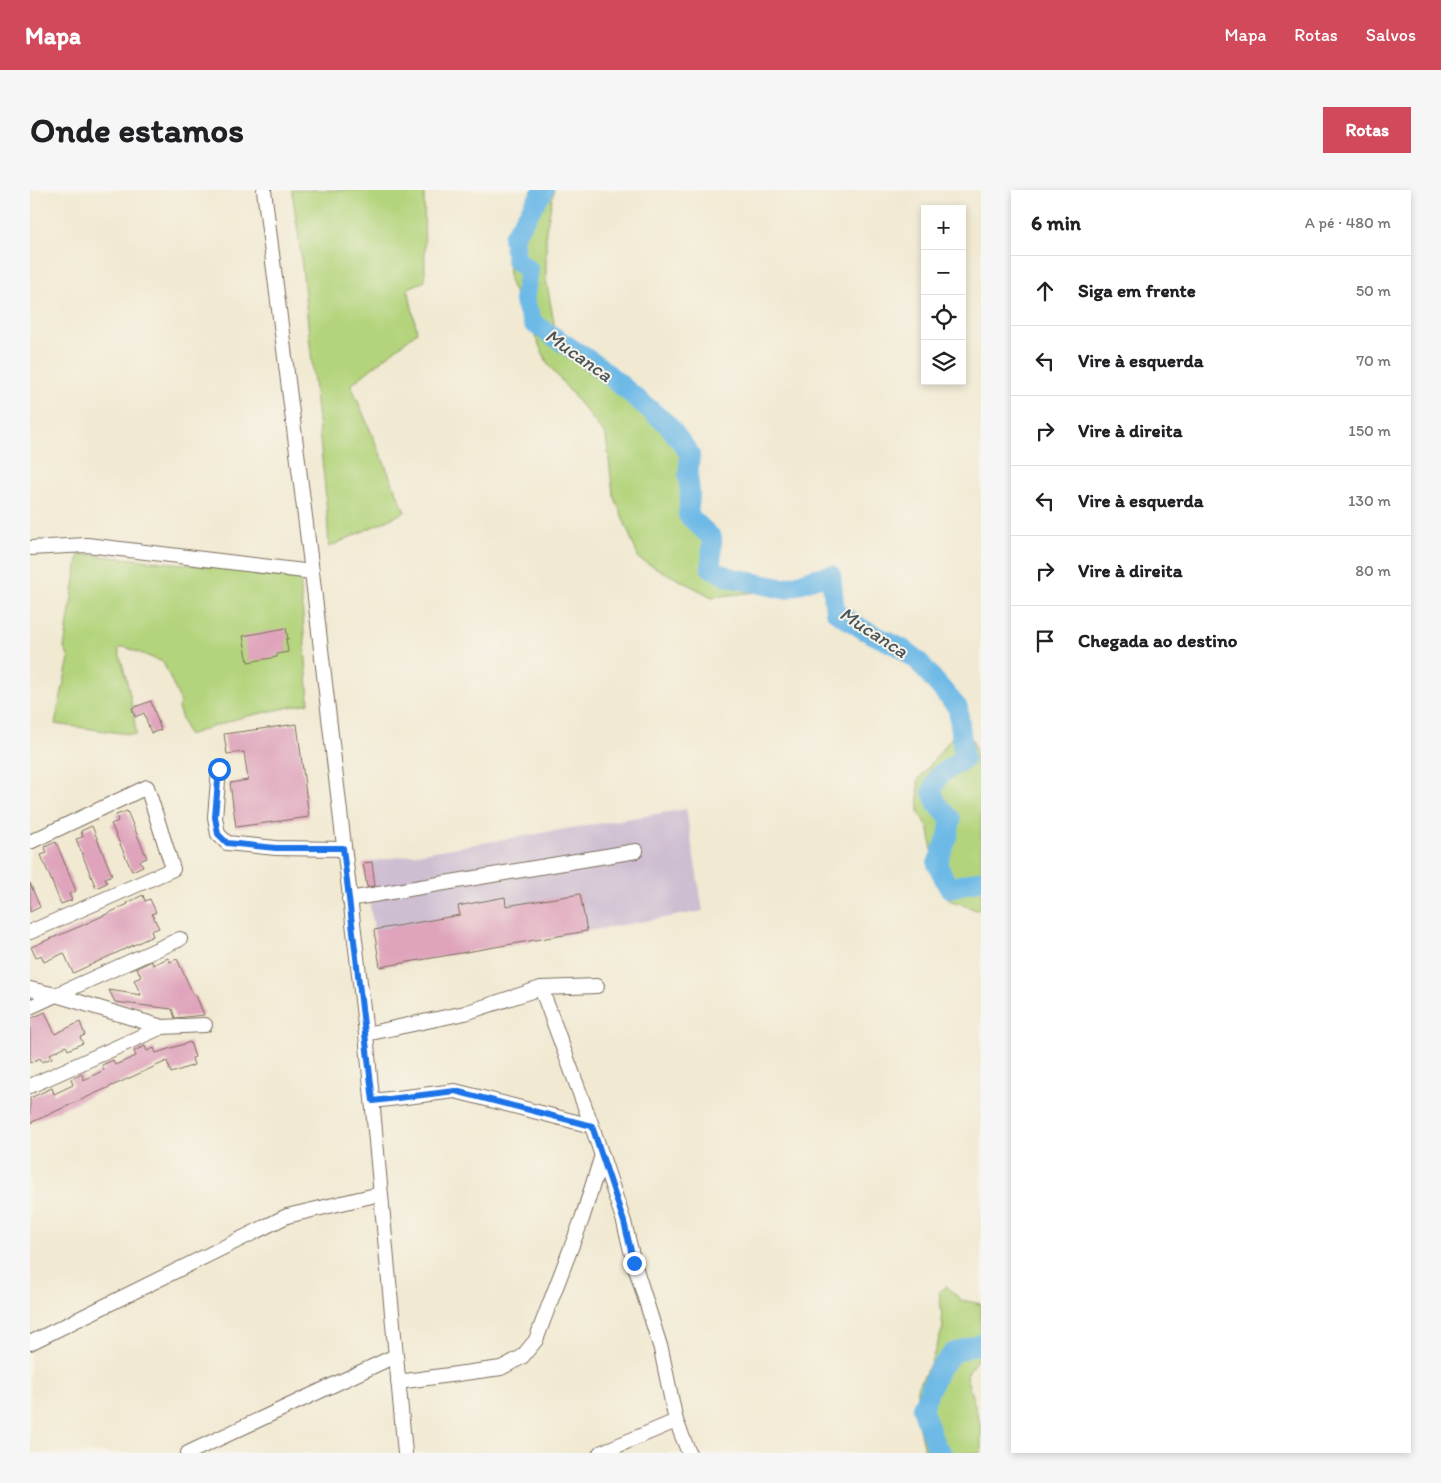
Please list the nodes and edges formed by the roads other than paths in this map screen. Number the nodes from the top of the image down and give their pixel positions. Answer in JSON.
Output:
{"nodes":[{"id":1,"x":264,"y":190,"type":"edge"},
{"id":2,"x":30,"y":548,"type":"edge"},
{"id":3,"x":312,"y":572,"type":"junction"},
{"id":4,"x":219,"y":769,"type":"dead end"},
{"id":5,"x":30,"y":842,"type":"edge"},
{"id":6,"x":343,"y":848,"type":"junction"},
{"id":7,"x":636,"y":852,"type":"dead end"},
{"id":8,"x":349,"y":899,"type":"junction"},
{"id":9,"x":30,"y":932,"type":"edge"},
{"id":10,"x":180,"y":938,"type":"dead end"},
{"id":11,"x":597,"y":986,"type":"dead end"},
{"id":12,"x":542,"y":988,"type":"junction"},
{"id":13,"x":30,"y":989,"type":"edge"},
{"id":14,"x":56,"y":996,"type":"junction"},
{"id":15,"x":30,"y":1007,"type":"edge"},
{"id":16,"x":205,"y":1025,"type":"dead end"},
{"id":17,"x":162,"y":1027,"type":"junction"},
{"id":18,"x":366,"y":1034,"type":"junction"},
{"id":19,"x":30,"y":1086,"type":"edge"},
{"id":20,"x":373,"y":1101,"type":"junction"},
{"id":21,"x":592,"y":1126,"type":"junction"},
{"id":22,"x":602,"y":1155,"type":"junction"},
{"id":23,"x":380,"y":1194,"type":"junction"},
{"id":24,"x":30,"y":1343,"type":"edge"},
{"id":25,"x":395,"y":1356,"type":"junction"},
{"id":26,"x":398,"y":1382,"type":"junction"},
{"id":27,"x":676,"y":1421,"type":"junction"},
{"id":28,"x":193,"y":1452,"type":"edge"},
{"id":29,"x":405,"y":1453,"type":"edge"},
{"id":30,"x":600,"y":1453,"type":"edge"},
{"id":31,"x":689,"y":1453,"type":"edge"}],
"edges":[{"from":1,"to":3,"type":"street"},
{"from":2,"to":3,"type":"street"},
{"from":3,"to":6,"type":"street"},
{"from":4,"to":6,"type":"street"},
{"from":5,"to":9,"type":"street"},
{"from":6,"to":8,"type":"street"},
{"from":7,"to":8,"type":"street"},
{"from":8,"to":18,"type":"street"},
{"from":10,"to":14,"type":"street"},
{"from":11,"to":12,"type":"street"},
{"from":12,"to":18,"type":"street"},
{"from":12,"to":21,"type":"street"},
{"from":13,"to":14,"type":"street"},
{"from":14,"to":15,"type":"street"},
{"from":14,"to":17,"type":"street"},
{"from":16,"to":17,"type":"street"},
{"from":17,"to":19,"type":"street"},
{"from":18,"to":20,"type":"street"},
{"from":20,"to":21,"type":"street"},
{"from":20,"to":23,"type":"street"},
{"from":21,"to":22,"type":"street"},
{"from":22,"to":26,"type":"street"},
{"from":22,"to":27,"type":"street"},
{"from":23,"to":24,"type":"street"},
{"from":23,"to":25,"type":"street"},
{"from":25,"to":26,"type":"street"},
{"from":25,"to":28,"type":"street"},
{"from":26,"to":29,"type":"street"},
{"from":27,"to":30,"type":"street"},
{"from":27,"to":31,"type":"street"}]}
